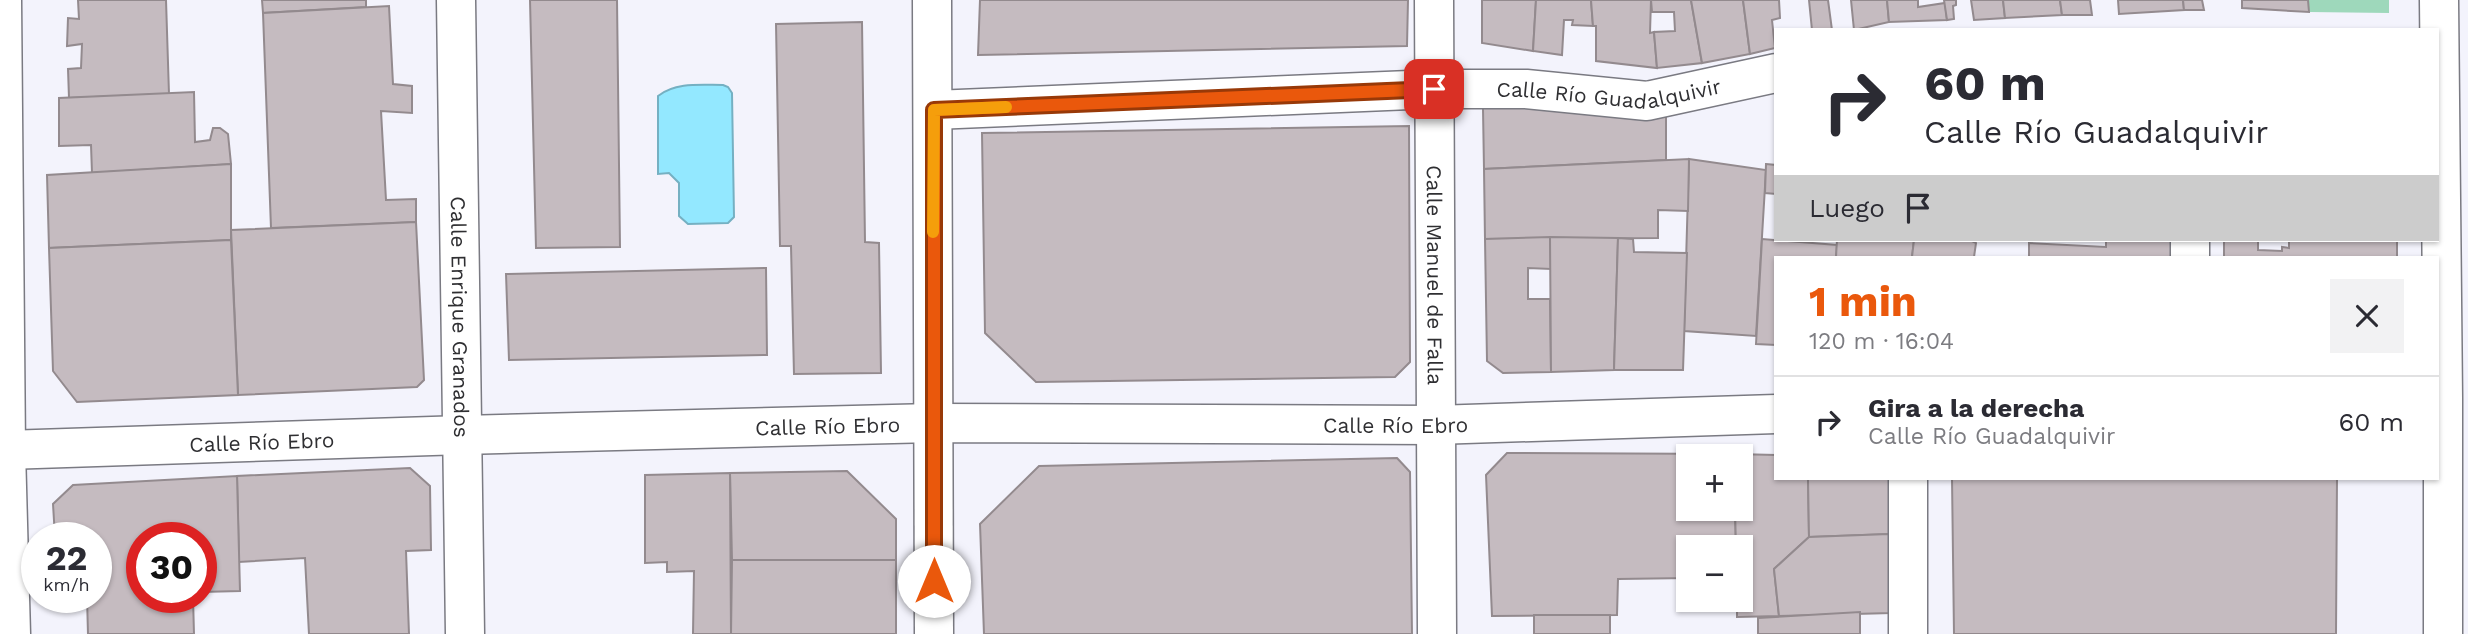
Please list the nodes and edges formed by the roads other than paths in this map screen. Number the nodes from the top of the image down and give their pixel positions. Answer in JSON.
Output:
{"nodes":[{"id":1,"x":2,"y":0,"type":"edge"},
{"id":2,"x":456,"y":0,"type":"edge"},
{"id":3,"x":932,"y":0,"type":"edge"},
{"id":4,"x":1434,"y":0,"type":"edge"},
{"id":5,"x":2439,"y":0,"type":"edge"},
{"id":6,"x":2439,"y":37,"type":"edge"},
{"id":7,"x":1774,"y":73,"type":"edge"},
{"id":8,"x":1434,"y":89,"type":"junction"},
{"id":9,"x":934,"y":110,"type":"junction"},
{"id":10,"x":2,"y":323,"type":"edge"},
{"id":11,"x":2441,"y":398,"type":"edge"},
{"id":12,"x":1774,"y":414,"type":"edge"},
{"id":13,"x":933,"y":423,"type":"junction"},
{"id":14,"x":1435,"y":425,"type":"junction"},
{"id":15,"x":464,"y":435,"type":"junction"},
{"id":16,"x":6,"y":450,"type":"junction"},
{"id":17,"x":1908,"y":480,"type":"edge"},
{"id":18,"x":11,"y":634,"type":"edge"},
{"id":19,"x":465,"y":634,"type":"edge"},
{"id":20,"x":934,"y":634,"type":"edge"},
{"id":21,"x":1437,"y":634,"type":"edge"},
{"id":22,"x":1908,"y":634,"type":"edge"},
{"id":23,"x":2443,"y":634,"type":"edge"}],
"edges":[{"from":1,"to":10,"type":"street"},
{"from":2,"to":15,"type":"street","name":"Calle Enrique Granados"},
{"from":3,"to":9,"type":"street"},
{"from":4,"to":8,"type":"street","name":"Calle Manuel de Falla"},
{"from":5,"to":6,"type":"street"},
{"from":6,"to":11,"type":"street"},
{"from":7,"to":8,"type":"street","name":"Calle Río Guadalquivir"},
{"from":8,"to":9,"type":"street","name":"Calle Río Guadalquivir"},
{"from":8,"to":14,"type":"street","name":"Calle Manuel de Falla"},
{"from":9,"to":13,"type":"street"},
{"from":10,"to":16,"type":"street"},
{"from":11,"to":23,"type":"street"},
{"from":12,"to":14,"type":"street","name":"Calle Río Ebro"},
{"from":13,"to":14,"type":"street","name":"Calle Río Ebro"},
{"from":13,"to":15,"type":"street","name":"Calle Río Ebro"},
{"from":13,"to":20,"type":"street"},
{"from":14,"to":21,"type":"street","name":"Calle Manuel de Falla"},
{"from":15,"to":16,"type":"street","name":"Calle Río Ebro"},
{"from":15,"to":19,"type":"street","name":"Calle Enrique Granados"},
{"from":16,"to":18,"type":"street"},
{"from":17,"to":22,"type":"street"}]}
